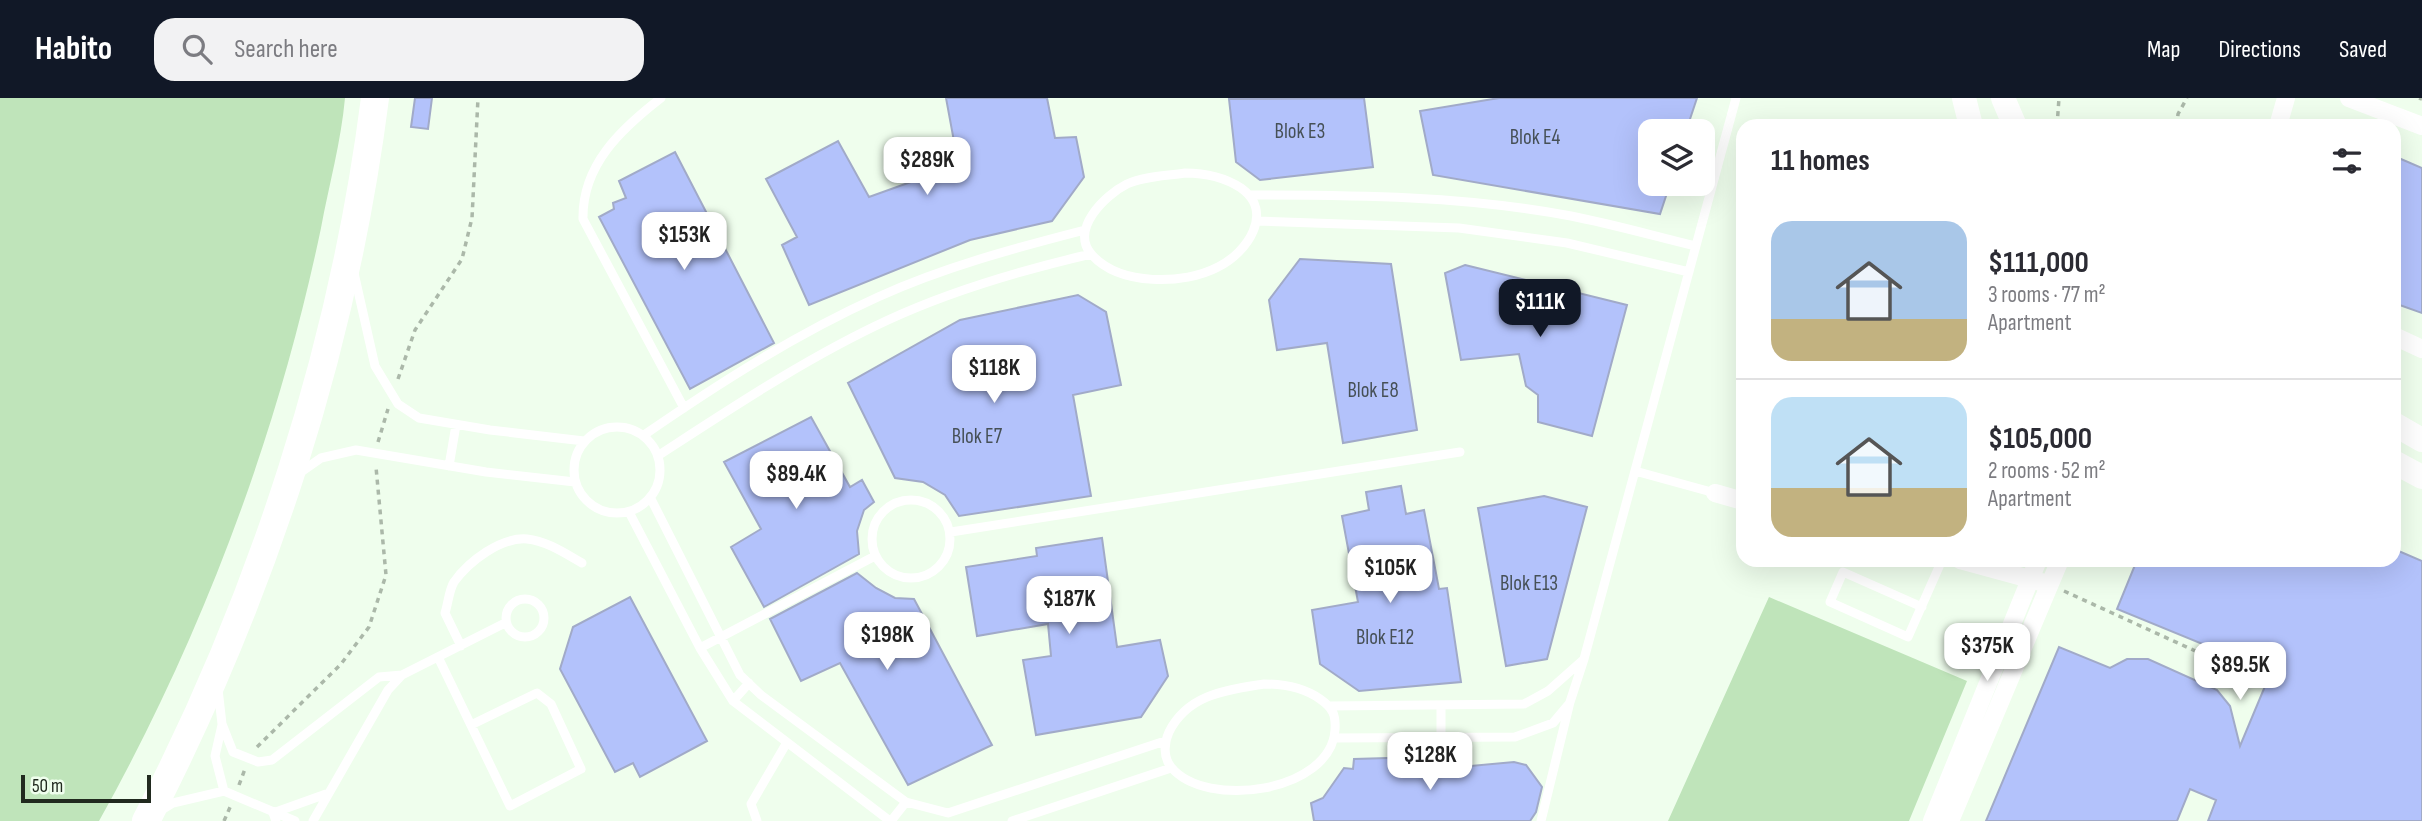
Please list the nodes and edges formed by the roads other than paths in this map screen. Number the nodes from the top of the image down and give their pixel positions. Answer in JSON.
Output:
{"nodes":[{"id":1,"x":375,"y":98,"type":"edge"},
{"id":2,"x":661,"y":98,"type":"edge"},
{"id":3,"x":1737,"y":98,"type":"edge"},
{"id":4,"x":1964,"y":98,"type":"edge"},
{"id":5,"x":2003,"y":98,"type":"edge"},
{"id":6,"x":2286,"y":98,"type":"edge"},
{"id":7,"x":2349,"y":98,"type":"edge"},
{"id":8,"x":1969,"y":119,"type":"edge"},
{"id":9,"x":2012,"y":119,"type":"edge"},
{"id":10,"x":2280,"y":119,"type":"edge"},
{"id":11,"x":2422,"y":126,"type":"edge"},
{"id":12,"x":1250,"y":195,"type":"junction"},
{"id":13,"x":1258,"y":221,"type":"junction"},
{"id":14,"x":1085,"y":230,"type":"junction"},
{"id":15,"x":1696,"y":246,"type":"junction"},
{"id":16,"x":349,"y":254,"type":"junction"},
{"id":17,"x":1091,"y":254,"type":"junction"},
{"id":18,"x":1689,"y":272,"type":"junction"},
{"id":19,"x":2401,"y":339,"type":"edge"},
{"id":20,"x":2422,"y":349,"type":"edge"},
{"id":21,"x":684,"y":408,"type":"junction"},
{"id":22,"x":456,"y":425,"type":"junction"},
{"id":23,"x":2401,"y":428,"type":"edge"},
{"id":24,"x":644,"y":435,"type":"junction"},
{"id":25,"x":2422,"y":440,"type":"edge"},
{"id":26,"x":584,"y":441,"type":"junction"},
{"id":27,"x":1460,"y":452,"type":"dead end"},
{"id":28,"x":659,"y":455,"type":"junction"},
{"id":29,"x":2401,"y":465,"type":"edge"},
{"id":30,"x":449,"y":466,"type":"junction"},
{"id":31,"x":1635,"y":471,"type":"junction"},
{"id":32,"x":2422,"y":477,"type":"edge"},
{"id":33,"x":575,"y":482,"type":"junction"},
{"id":34,"x":287,"y":489,"type":"junction"},
{"id":35,"x":1715,"y":493,"type":"joint"},
{"id":36,"x":651,"y":499,"type":"junction"},
{"id":37,"x":1736,"y":499,"type":"edge"},
{"id":38,"x":629,"y":512,"type":"junction"},
{"id":39,"x":951,"y":532,"type":"junction"},
{"id":40,"x":875,"y":556,"type":"junction"},
{"id":41,"x":582,"y":563,"type":"dead end"},
{"id":42,"x":1939,"y":567,"type":"edge"},
{"id":43,"x":1986,"y":567,"type":"edge"},
{"id":44,"x":2035,"y":567,"type":"edge"},
{"id":45,"x":2057,"y":567,"type":"edge"},
{"id":46,"x":2030,"y":579,"type":"junction"},
{"id":47,"x":2049,"y":584,"type":"junction"},
{"id":48,"x":1922,"y":607,"type":"junction"},
{"id":49,"x":505,"y":623,"type":"junction"},
{"id":50,"x":721,"y":637,"type":"junction"},
{"id":51,"x":461,"y":646,"type":"junction"},
{"id":52,"x":700,"y":648,"type":"junction"},
{"id":53,"x":438,"y":657,"type":"junction"},
{"id":54,"x":1584,"y":659,"type":"junction"},
{"id":55,"x":216,"y":670,"type":"junction"},
{"id":56,"x":402,"y":675,"type":"junction"},
{"id":57,"x":749,"y":683,"type":"junction"},
{"id":58,"x":733,"y":701,"type":"junction"},
{"id":59,"x":1570,"y":702,"type":"junction"},
{"id":60,"x":1330,"y":706,"type":"junction"},
{"id":61,"x":1441,"y":706,"type":"junction"},
{"id":62,"x":222,"y":724,"type":"junction"},
{"id":63,"x":471,"y":725,"type":"junction"},
{"id":64,"x":1441,"y":737,"type":"junction"},
{"id":65,"x":1335,"y":738,"type":"junction"},
{"id":66,"x":1165,"y":741,"type":"junction"},
{"id":67,"x":786,"y":744,"type":"junction"},
{"id":68,"x":1171,"y":768,"type":"junction"},
{"id":69,"x":224,"y":791,"type":"junction"},
{"id":70,"x":327,"y":793,"type":"junction"},
{"id":71,"x":906,"y":802,"type":"junction"},
{"id":72,"x":274,"y":817,"type":"edge"},
{"id":73,"x":147,"y":819,"type":"edge"},
{"id":74,"x":295,"y":821,"type":"edge"},
{"id":75,"x":313,"y":821,"type":"edge"},
{"id":76,"x":757,"y":821,"type":"edge"},
{"id":77,"x":891,"y":821,"type":"edge"},
{"id":78,"x":1012,"y":821,"type":"edge"},
{"id":79,"x":1541,"y":821,"type":"edge"},
{"id":80,"x":1932,"y":821,"type":"edge"},
{"id":81,"x":1950,"y":821,"type":"edge"}],
"edges":[{"from":1,"to":16,"type":"main road"},
{"from":2,"to":21,"type":"lane"},
{"from":3,"to":15,"type":"lane"},
{"from":4,"to":8,"type":"street"},
{"from":5,"to":9,"type":"street"},
{"from":6,"to":10,"type":"street"},
{"from":7,"to":11,"type":"street"},
{"from":12,"to":13,"type":"lane"},
{"from":12,"to":14,"type":"lane"},
{"from":12,"to":15,"type":"lane"},
{"from":13,"to":17,"type":"lane"},
{"from":13,"to":18,"type":"lane"},
{"from":14,"to":17,"type":"lane"},
{"from":14,"to":21,"type":"lane"},
{"from":15,"to":18,"type":"lane"},
{"from":16,"to":22,"type":"lane"},
{"from":16,"to":34,"type":"main road"},
{"from":17,"to":28,"type":"lane"},
{"from":18,"to":31,"type":"lane"},
{"from":19,"to":20,"type":"street"},
{"from":21,"to":24,"type":"lane"},
{"from":22,"to":26,"type":"lane"},
{"from":22,"to":30,"type":"lane"},
{"from":23,"to":25,"type":"street"},
{"from":24,"to":26,"type":"lane"},
{"from":24,"to":28,"type":"lane"},
{"from":26,"to":33,"type":"lane"},
{"from":27,"to":39,"type":"lane"},
{"from":28,"to":36,"type":"lane"},
{"from":29,"to":32,"type":"street"},
{"from":30,"to":33,"type":"lane"},
{"from":30,"to":34,"type":"lane"},
{"from":31,"to":35,"type":"lane"},
{"from":31,"to":54,"type":"lane"},
{"from":33,"to":38,"type":"lane"},
{"from":34,"to":55,"type":"main road"},
{"from":35,"to":37,"type":"street"},
{"from":36,"to":38,"type":"lane"},
{"from":36,"to":50,"type":"lane"},
{"from":38,"to":52,"type":"lane"},
{"from":39,"to":40,"type":"lane"},
{"from":39,"to":40,"type":"lane"},
{"from":40,"to":50,"type":"lane"},
{"from":41,"to":51,"type":"lane"},
{"from":42,"to":48,"type":"lane"},
{"from":43,"to":46,"type":"street"},
{"from":44,"to":46,"type":"street"},
{"from":45,"to":47,"type":"street"},
{"from":46,"to":47,"type":"street"},
{"from":46,"to":80,"type":"street"},
{"from":47,"to":81,"type":"street"},
{"from":48,"to":48,"type":"lane"},
{"from":49,"to":49,"type":"lane"},
{"from":49,"to":51,"type":"lane"},
{"from":50,"to":52,"type":"lane"},
{"from":50,"to":57,"type":"lane"},
{"from":51,"to":53,"type":"lane"},
{"from":52,"to":58,"type":"lane"},
{"from":53,"to":56,"type":"lane"},
{"from":53,"to":63,"type":"lane"},
{"from":54,"to":59,"type":"lane"},
{"from":54,"to":61,"type":"lane"},
{"from":55,"to":62,"type":"lane"},
{"from":55,"to":73,"type":"main road"},
{"from":56,"to":62,"type":"lane"},
{"from":56,"to":70,"type":"lane"},
{"from":57,"to":58,"type":"lane"},
{"from":57,"to":71,"type":"lane"},
{"from":58,"to":67,"type":"lane"},
{"from":59,"to":64,"type":"lane"},
{"from":59,"to":79,"type":"lane"},
{"from":60,"to":61,"type":"lane"},
{"from":60,"to":65,"type":"lane"},
{"from":60,"to":66,"type":"lane"},
{"from":61,"to":64,"type":"lane"},
{"from":62,"to":69,"type":"lane"},
{"from":63,"to":63,"type":"lane"},
{"from":64,"to":65,"type":"lane"},
{"from":65,"to":68,"type":"lane"},
{"from":66,"to":68,"type":"lane"},
{"from":66,"to":71,"type":"lane"},
{"from":67,"to":76,"type":"lane"},
{"from":67,"to":77,"type":"lane"},
{"from":68,"to":78,"type":"lane"},
{"from":69,"to":72,"type":"lane"},
{"from":69,"to":73,"type":"lane"},
{"from":70,"to":72,"type":"lane"},
{"from":70,"to":75,"type":"lane"},
{"from":71,"to":77,"type":"lane"},
{"from":72,"to":74,"type":"lane"}]}
